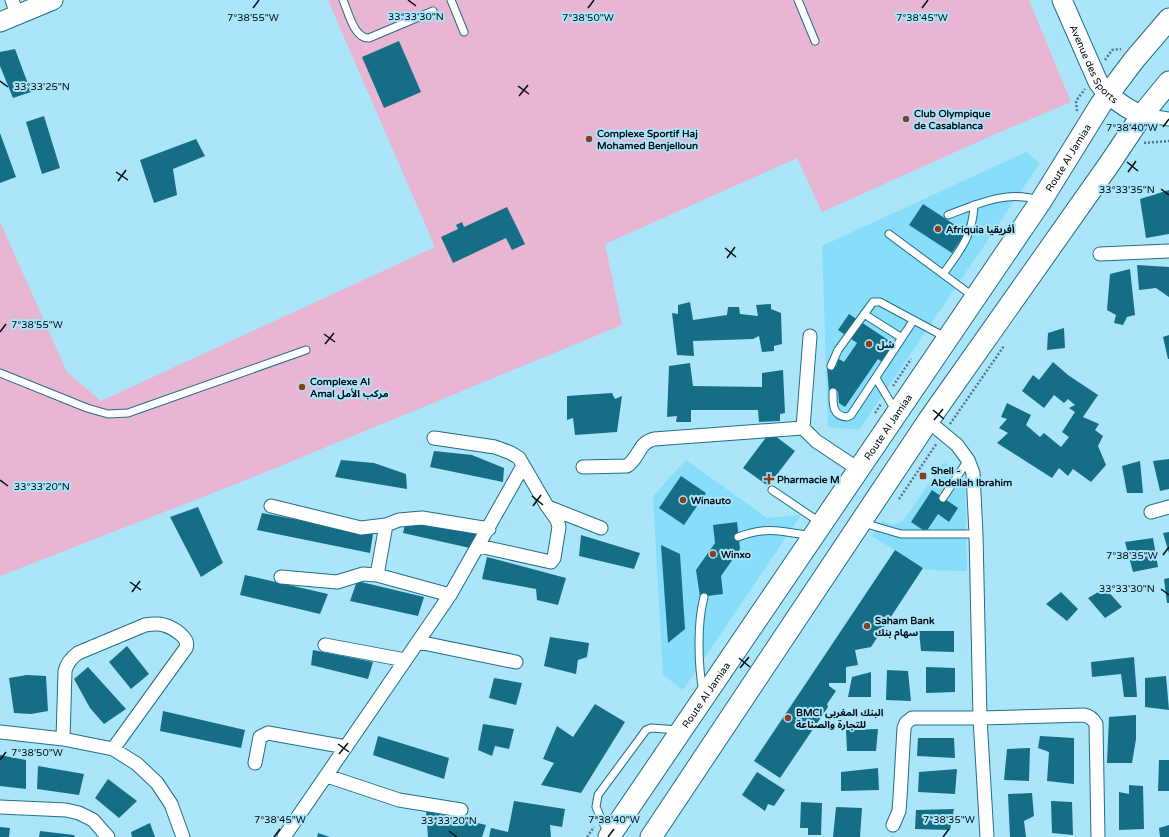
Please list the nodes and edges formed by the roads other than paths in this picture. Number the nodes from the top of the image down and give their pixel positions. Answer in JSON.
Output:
{"nodes":[{"id":1,"x":52,"y":0,"type":"edge"},
{"id":2,"x":343,"y":0,"type":"edge"},
{"id":3,"x":451,"y":0,"type":"edge"},
{"id":4,"x":798,"y":0,"type":"edge"},
{"id":5,"x":1062,"y":0,"type":"edge"},
{"id":6,"x":433,"y":11,"type":"dead end"},
{"id":7,"x":6,"y":15,"type":"edge"},
{"id":8,"x":1169,"y":19,"type":"edge"},
{"id":9,"x":464,"y":32,"type":"dead end"},
{"id":10,"x":815,"y":41,"type":"dead end"},
{"id":11,"x":1169,"y":82,"type":"edge"},
{"id":12,"x":1109,"y":94,"type":"junction"},
{"id":13,"x":1157,"y":117,"type":"edge"},
{"id":14,"x":1041,"y":201,"type":"junction"},
{"id":15,"x":974,"y":205,"type":"junction"},
{"id":16,"x":948,"y":215,"type":"dead end"},
{"id":17,"x":889,"y":234,"type":"dead end"},
{"id":18,"x":1169,"y":250,"type":"edge"},
{"id":19,"x":1100,"y":254,"type":"dead end"},
{"id":20,"x":943,"y":274,"type":"junction"},
{"id":21,"x":975,"y":298,"type":"junction"},
{"id":22,"x":864,"y":314,"type":"junction"},
{"id":23,"x":913,"y":320,"type":"junction"},
{"id":24,"x":810,"y":336,"type":"dead end"},
{"id":25,"x":902,"y":338,"type":"junction"},
{"id":26,"x":947,"y":338,"type":"junction"},
{"id":27,"x":306,"y":350,"type":"dead end"},
{"id":28,"x":831,"y":366,"type":"dead end"},
{"id":29,"x":0,"y":373,"type":"edge"},
{"id":30,"x":876,"y":378,"type":"junction"},
{"id":31,"x":833,"y":392,"type":"dead end"},
{"id":32,"x":891,"y":404,"type":"junction"},
{"id":33,"x":936,"y":427,"type":"junction"},
{"id":34,"x":803,"y":428,"type":"junction"},
{"id":35,"x":434,"y":438,"type":"dead end"},
{"id":36,"x":968,"y":460,"type":"junction"},
{"id":37,"x":524,"y":466,"type":"junction"},
{"id":38,"x":583,"y":467,"type":"dead end"},
{"id":39,"x":858,"y":469,"type":"junction"},
{"id":40,"x":772,"y":490,"type":"dead end"},
{"id":41,"x":943,"y":498,"type":"dead end"},
{"id":42,"x":272,"y":506,"type":"dead end"},
{"id":43,"x":547,"y":506,"type":"junction"},
{"id":44,"x":1169,"y":507,"type":"edge"},
{"id":45,"x":1151,"y":512,"type":"dead end"},
{"id":46,"x":861,"y":522,"type":"junction"},
{"id":47,"x":386,"y":525,"type":"junction"},
{"id":48,"x":489,"y":528,"type":"junction"},
{"id":49,"x":601,"y":528,"type":"dead end"},
{"id":50,"x":817,"y":530,"type":"junction"},
{"id":51,"x":976,"y":534,"type":"junction"},
{"id":52,"x":738,"y":536,"type":"dead end"},
{"id":53,"x":479,"y":546,"type":"junction"},
{"id":54,"x":377,"y":575,"type":"junction"},
{"id":55,"x":282,"y":578,"type":"dead end"},
{"id":56,"x":450,"y":595,"type":"junction"},
{"id":57,"x":704,"y":597,"type":"dead end"},
{"id":58,"x":418,"y":642,"type":"junction"},
{"id":59,"x":325,"y":645,"type":"dead end"},
{"id":60,"x":406,"y":660,"type":"junction"},
{"id":61,"x":516,"y":662,"type":"dead end"},
{"id":62,"x":704,"y":697,"type":"junction"},
{"id":63,"x":980,"y":718,"type":"junction"},
{"id":64,"x":681,"y":730,"type":"junction"},
{"id":65,"x":0,"y":732,"type":"edge"},
{"id":66,"x":63,"y":739,"type":"junction"},
{"id":67,"x":346,"y":747,"type":"junction"},
{"id":68,"x":113,"y":749,"type":"junction"},
{"id":69,"x":255,"y":763,"type":"dead end"},
{"id":70,"x":327,"y":776,"type":"junction"},
{"id":71,"x":0,"y":807,"type":"edge"},
{"id":72,"x":461,"y":810,"type":"dead end"},
{"id":73,"x":893,"y":825,"type":"dead end"},
{"id":74,"x":108,"y":837,"type":"edge"},
{"id":75,"x":183,"y":837,"type":"edge"},
{"id":76,"x":284,"y":837,"type":"edge"},
{"id":77,"x":609,"y":837,"type":"edge"},
{"id":78,"x":651,"y":837,"type":"edge"},
{"id":79,"x":987,"y":837,"type":"edge"},
{"id":80,"x":1098,"y":837,"type":"edge"}],
"edges":[{"from":1,"to":7,"type":"street"},
{"from":2,"to":6,"type":"lane"},
{"from":3,"to":9,"type":"lane"},
{"from":4,"to":10,"type":"lane"},
{"from":5,"to":12,"type":"street","name":"Avenue des Sports"},
{"from":8,"to":12,"type":"main road","name":"Route Al Jamiaa"},
{"from":11,"to":13,"type":"main road"},
{"from":12,"to":13,"type":"street","name":"Avenue des Sports"},
{"from":12,"to":14,"type":"main road","name":"Route Al Jamiaa"},
{"from":13,"to":33,"type":"main road"},
{"from":14,"to":15,"type":"lane"},
{"from":14,"to":21,"type":"main road","name":"Route Al Jamiaa"},
{"from":15,"to":16,"type":"lane"},
{"from":15,"to":20,"type":"lane"},
{"from":17,"to":20,"type":"lane"},
{"from":18,"to":19,"type":"street"},
{"from":20,"to":21,"type":"lane"},
{"from":21,"to":26,"type":"main road","name":"Route Al Jamiaa"},
{"from":22,"to":23,"type":"lane"},
{"from":22,"to":25,"type":"lane"},
{"from":22,"to":28,"type":"lane"},
{"from":23,"to":25,"type":"lane"},
{"from":23,"to":26,"type":"lane"},
{"from":24,"to":34,"type":"street"},
{"from":25,"to":30,"type":"lane"},
{"from":26,"to":32,"type":"main road","name":"Route Al Jamiaa"},
{"from":27,"to":29,"type":"lane"},
{"from":30,"to":31,"type":"lane"},
{"from":30,"to":32,"type":"lane"},
{"from":32,"to":39,"type":"main road","name":"Route Al Jamiaa"},
{"from":33,"to":36,"type":"street"},
{"from":33,"to":46,"type":"main road"},
{"from":34,"to":38,"type":"street"},
{"from":34,"to":39,"type":"street"},
{"from":35,"to":37,"type":"street"},
{"from":36,"to":41,"type":"lane"},
{"from":36,"to":51,"type":"street"},
{"from":37,"to":43,"type":"street"},
{"from":37,"to":48,"type":"street"},
{"from":39,"to":50,"type":"main road","name":"Route Al Jamiaa"},
{"from":40,"to":50,"type":"lane"},
{"from":42,"to":47,"type":"street"},
{"from":43,"to":49,"type":"street"},
{"from":43,"to":53,"type":"street"},
{"from":44,"to":45,"type":"street"},
{"from":46,"to":51,"type":"lane"},
{"from":46,"to":78,"type":"main road"},
{"from":47,"to":48,"type":"street"},
{"from":47,"to":54,"type":"street"},
{"from":48,"to":53,"type":"street"},
{"from":50,"to":52,"type":"lane"},
{"from":50,"to":62,"type":"main road","name":"Route Al Jamiaa"},
{"from":51,"to":63,"type":"street"},
{"from":53,"to":56,"type":"street"},
{"from":54,"to":55,"type":"street"},
{"from":54,"to":56,"type":"street"},
{"from":56,"to":58,"type":"street"},
{"from":57,"to":62,"type":"lane"},
{"from":58,"to":60,"type":"street"},
{"from":58,"to":61,"type":"street"},
{"from":59,"to":60,"type":"street"},
{"from":60,"to":67,"type":"street"},
{"from":62,"to":64,"type":"main road","name":"Route Al Jamiaa"},
{"from":63,"to":73,"type":"street"},
{"from":63,"to":79,"type":"street"},
{"from":63,"to":80,"type":"street"},
{"from":64,"to":77,"type":"main road","name":"Route Al Jamiaa"},
{"from":64,"to":77,"type":"lane"},
{"from":65,"to":66,"type":"street"},
{"from":66,"to":68,"type":"street"},
{"from":66,"to":68,"type":"street"},
{"from":67,"to":69,"type":"street"},
{"from":67,"to":70,"type":"street"},
{"from":68,"to":75,"type":"street"},
{"from":70,"to":72,"type":"street"},
{"from":70,"to":76,"type":"street"},
{"from":71,"to":74,"type":"street"}]}
